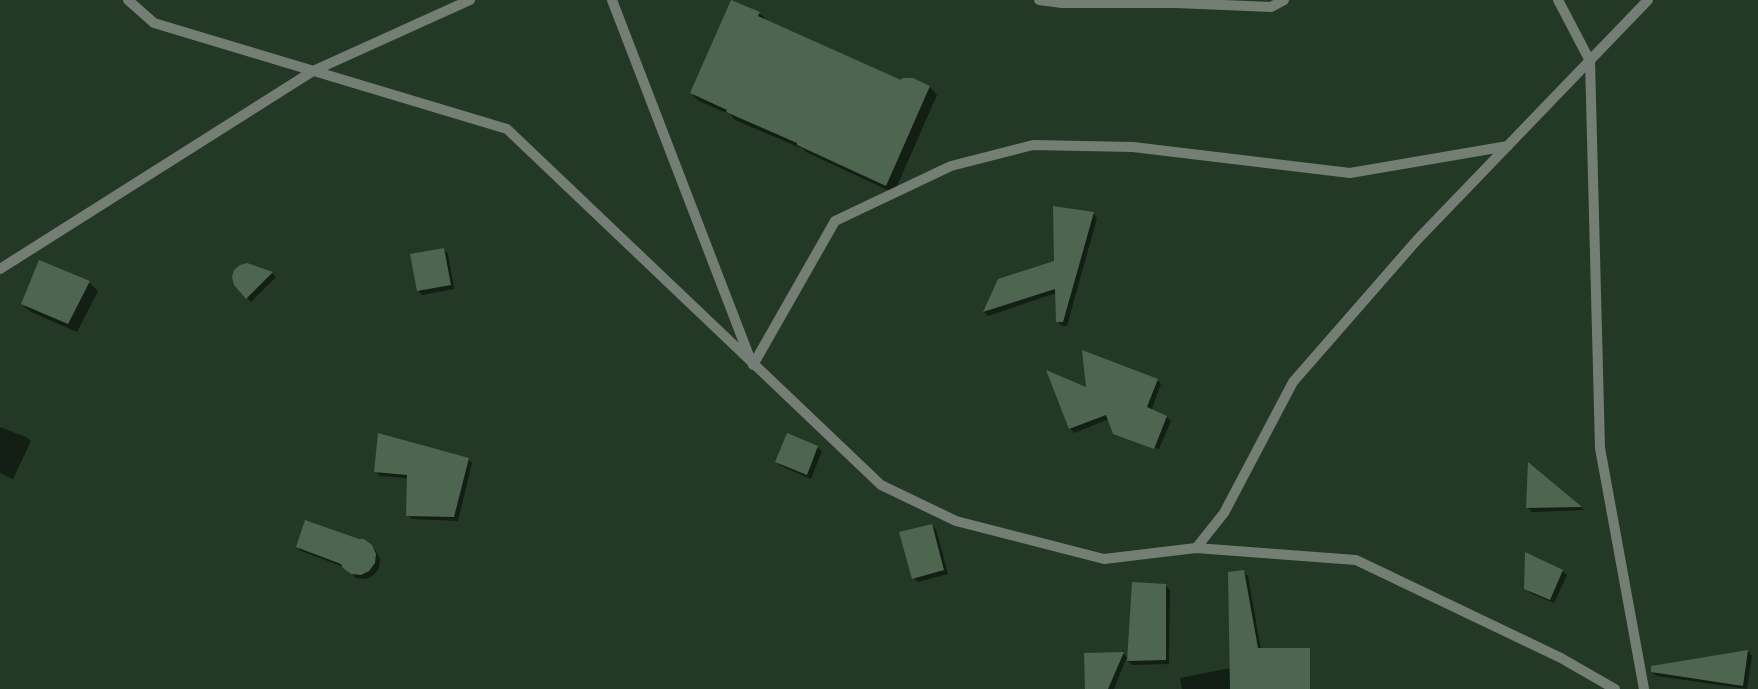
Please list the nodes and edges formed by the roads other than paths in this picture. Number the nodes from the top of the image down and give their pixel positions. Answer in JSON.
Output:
{"nodes":[{"id":1,"x":128,"y":0,"type":"edge"},
{"id":2,"x":470,"y":0,"type":"edge"},
{"id":3,"x":612,"y":0,"type":"edge"},
{"id":4,"x":1039,"y":0,"type":"edge"},
{"id":5,"x":1284,"y":0,"type":"edge"},
{"id":6,"x":1558,"y":0,"type":"edge"},
{"id":7,"x":1648,"y":0,"type":"edge"},
{"id":8,"x":1590,"y":61,"type":"junction"},
{"id":9,"x":313,"y":70,"type":"junction"},
{"id":10,"x":1508,"y":146,"type":"junction"},
{"id":11,"x":0,"y":269,"type":"edge"},
{"id":12,"x":753,"y":364,"type":"junction"},
{"id":13,"x":1196,"y":548,"type":"junction"},
{"id":14,"x":1615,"y":689,"type":"edge"},
{"id":15,"x":1644,"y":689,"type":"edge"}],
"edges":[{"from":1,"to":9,"type":"street"},
{"from":2,"to":9,"type":"street"},
{"from":3,"to":12,"type":"street"},
{"from":4,"to":5,"type":"street"},
{"from":6,"to":8,"type":"street"},
{"from":7,"to":8,"type":"street"},
{"from":8,"to":10,"type":"street"},
{"from":8,"to":15,"type":"street"},
{"from":9,"to":11,"type":"street"},
{"from":9,"to":12,"type":"street"},
{"from":10,"to":12,"type":"street"},
{"from":10,"to":13,"type":"street"},
{"from":12,"to":13,"type":"street"},
{"from":13,"to":14,"type":"street"}]}
